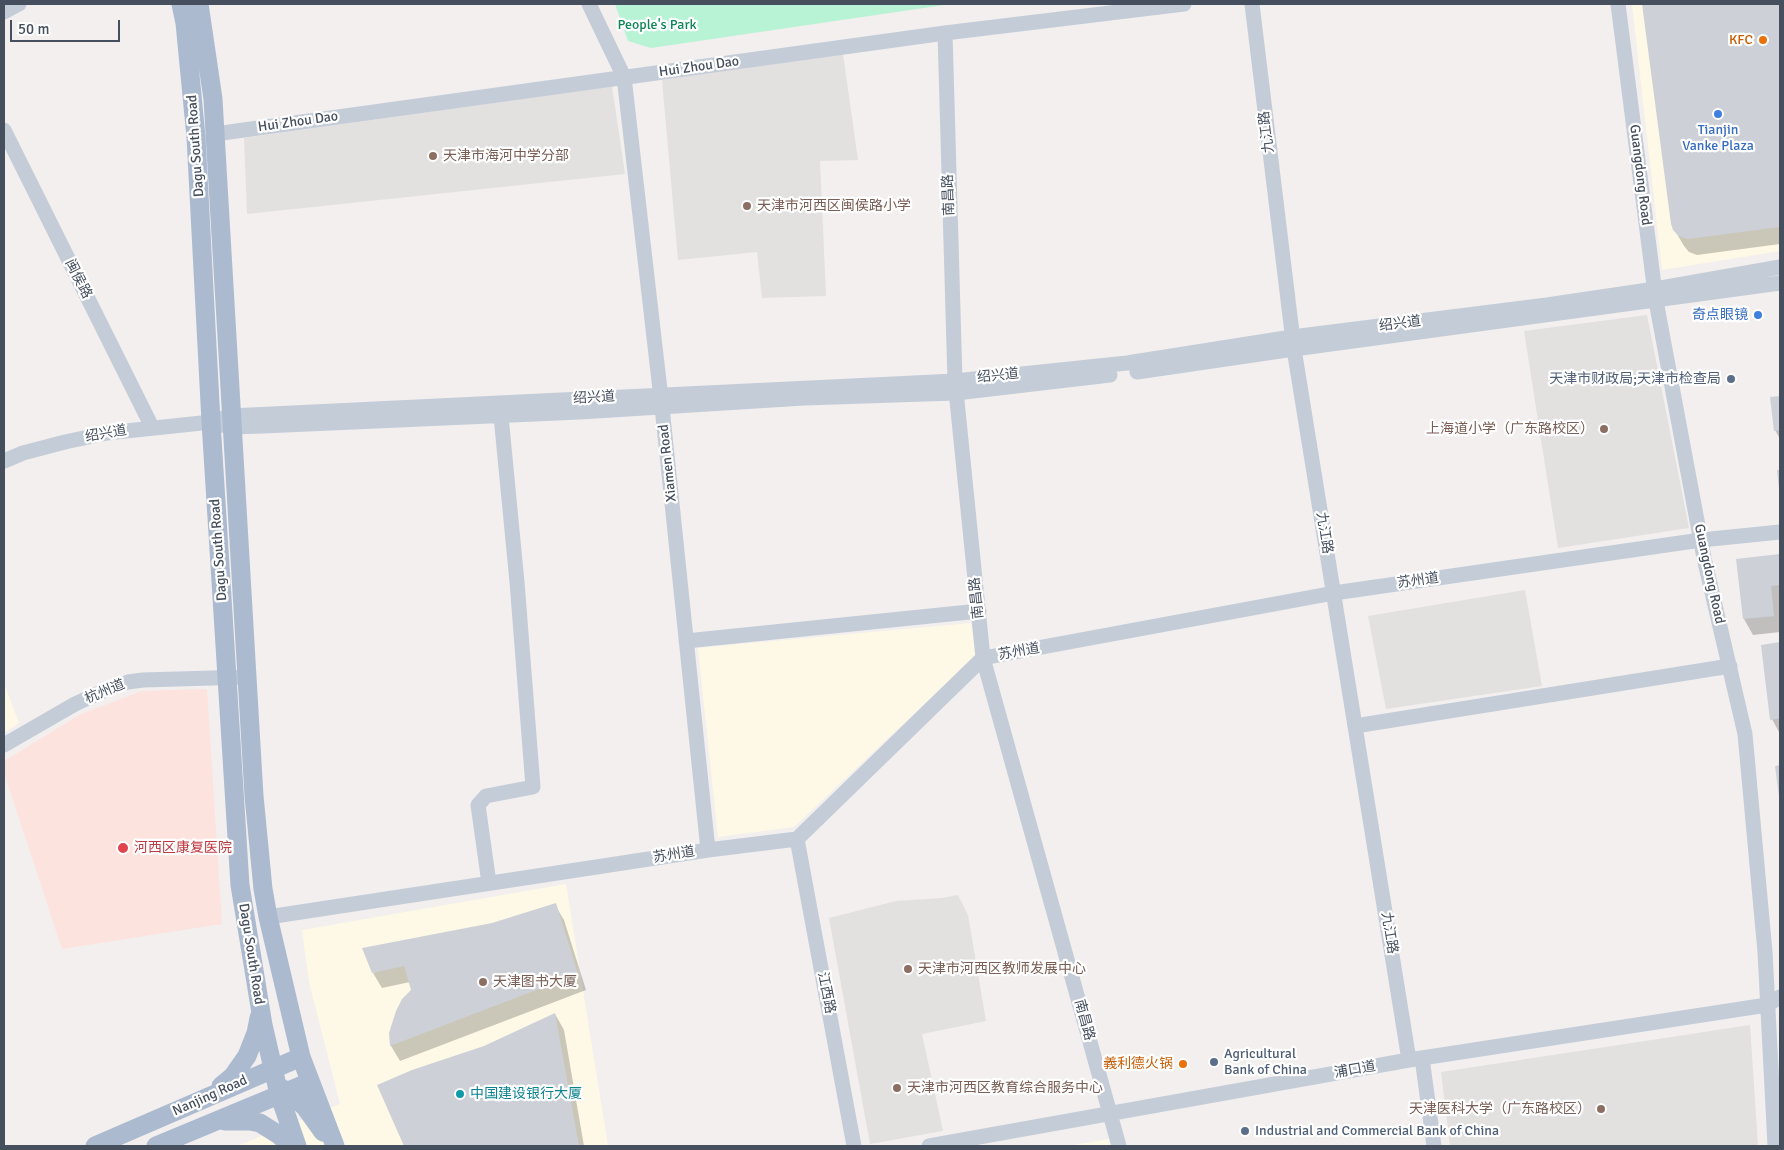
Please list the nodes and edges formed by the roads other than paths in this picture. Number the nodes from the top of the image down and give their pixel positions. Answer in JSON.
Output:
{"nodes":[{"id":1,"x":19,"y":4,"type":"edge"},
{"id":2,"x":181,"y":4,"type":"edge"},
{"id":3,"x":199,"y":4,"type":"edge"},
{"id":4,"x":589,"y":4,"type":"edge"},
{"id":5,"x":1184,"y":4,"type":"edge"},
{"id":6,"x":1252,"y":4,"type":"edge"},
{"id":7,"x":1618,"y":4,"type":"edge"},
{"id":8,"x":4,"y":12,"type":"edge"},
{"id":9,"x":945,"y":33,"type":"junction"},
{"id":10,"x":624,"y":77,"type":"junction"},
{"id":11,"x":4,"y":130,"type":"edge"},
{"id":12,"x":215,"y":134,"type":"junction"},
{"id":13,"x":1780,"y":268,"type":"edge"},
{"id":14,"x":1780,"y":283,"type":"edge"},
{"id":15,"x":1656,"y":295,"type":"junction"},
{"id":16,"x":1293,"y":343,"type":"junction"},
{"id":17,"x":955,"y":387,"type":"junction"},
{"id":18,"x":661,"y":400,"type":"junction"},
{"id":19,"x":501,"y":416,"type":"junction"},
{"id":20,"x":230,"y":421,"type":"junction"},
{"id":21,"x":211,"y":422,"type":"junction"},
{"id":22,"x":152,"y":427,"type":"junction"},
{"id":23,"x":4,"y":461,"type":"edge"},
{"id":24,"x":1780,"y":532,"type":"edge"},
{"id":25,"x":1702,"y":540,"type":"junction"},
{"id":26,"x":1334,"y":593,"type":"junction"},
{"id":27,"x":978,"y":611,"type":"junction"},
{"id":28,"x":686,"y":641,"type":"junction"},
{"id":29,"x":983,"y":658,"type":"junction"},
{"id":30,"x":1730,"y":666,"type":"junction"},
{"id":31,"x":227,"y":677,"type":"junction"},
{"id":32,"x":247,"y":677,"type":"junction"},
{"id":33,"x":1355,"y":726,"type":"junction"},
{"id":34,"x":4,"y":745,"type":"edge"},
{"id":35,"x":797,"y":839,"type":"junction"},
{"id":36,"x":708,"y":850,"type":"junction"},
{"id":37,"x":489,"y":884,"type":"junction"},
{"id":38,"x":268,"y":917,"type":"junction"},
{"id":39,"x":1774,"y":1001,"type":"edge"},
{"id":40,"x":260,"y":1007,"type":"junction"},
{"id":41,"x":288,"y":1008,"type":"junction"},
{"id":42,"x":301,"y":1057,"type":"junction"},
{"id":43,"x":1416,"y":1059,"type":"junction"},
{"id":44,"x":276,"y":1081,"type":"junction"},
{"id":45,"x":310,"y":1082,"type":"junction"},
{"id":46,"x":208,"y":1096,"type":"junction"},
{"id":47,"x":1110,"y":1113,"type":"junction"},
{"id":48,"x":214,"y":1122,"type":"junction"},
{"id":49,"x":95,"y":1146,"type":"edge"},
{"id":50,"x":156,"y":1146,"type":"edge"},
{"id":51,"x":291,"y":1146,"type":"edge"},
{"id":52,"x":297,"y":1146,"type":"edge"},
{"id":53,"x":334,"y":1146,"type":"edge"},
{"id":54,"x":854,"y":1146,"type":"edge"},
{"id":55,"x":929,"y":1146,"type":"edge"},
{"id":56,"x":1119,"y":1146,"type":"edge"},
{"id":57,"x":1434,"y":1146,"type":"edge"},
{"id":58,"x":1776,"y":1146,"type":"edge"}],
"edges":[{"from":1,"to":8,"type":"street"},
{"from":2,"to":21,"type":"main road","name":"Dagu South Road"},
{"from":3,"to":12,"type":"main road","name":"Dagu South Road"},
{"from":4,"to":10,"type":"street","name":"Xiamen Road"},
{"from":5,"to":9,"type":"street","name":"Hui Zhou Dao"},
{"from":6,"to":16,"type":"street","name":"九江路"},
{"from":7,"to":15,"type":"street","name":"Guangdong Road"},
{"from":9,"to":10,"type":"street","name":"Hui Zhou Dao"},
{"from":9,"to":17,"type":"street","name":"南昌路"},
{"from":10,"to":12,"type":"street","name":"Hui Zhou Dao"},
{"from":10,"to":18,"type":"street","name":"Xiamen Road"},
{"from":11,"to":22,"type":"street","name":"闽侯路"},
{"from":12,"to":20,"type":"main road","name":"Dagu South Road"},
{"from":13,"to":15,"type":"street","name":"绍兴道"},
{"from":14,"to":15,"type":"street","name":"绍兴道"},
{"from":15,"to":16,"type":"street","name":"绍兴道"},
{"from":15,"to":25,"type":"street","name":"Guangdong Road"},
{"from":16,"to":17,"type":"street","name":"绍兴道"},
{"from":16,"to":26,"type":"street","name":"九江路"},
{"from":17,"to":18,"type":"street","name":"绍兴道"},
{"from":17,"to":27,"type":"street","name":"南昌路"},
{"from":18,"to":19,"type":"street","name":"绍兴道"},
{"from":18,"to":20,"type":"street","name":"绍兴道"},
{"from":18,"to":28,"type":"street","name":"Xiamen Road"},
{"from":19,"to":20,"type":"street","name":"绍兴道"},
{"from":19,"to":37,"type":"street"},
{"from":20,"to":21,"type":"street","name":"绍兴道"},
{"from":20,"to":32,"type":"main road","name":"Dagu South Road"},
{"from":21,"to":22,"type":"street","name":"绍兴道"},
{"from":21,"to":31,"type":"main road","name":"Dagu South Road"},
{"from":22,"to":23,"type":"street","name":"绍兴道"},
{"from":24,"to":25,"type":"street","name":"苏州道"},
{"from":25,"to":26,"type":"street","name":"苏州道"},
{"from":25,"to":30,"type":"street","name":"Guangdong Road"},
{"from":26,"to":29,"type":"street","name":"苏州道"},
{"from":26,"to":33,"type":"street","name":"九江路"},
{"from":27,"to":28,"type":"street"},
{"from":27,"to":29,"type":"street","name":"南昌路"},
{"from":28,"to":36,"type":"street","name":"Xiamen Road"},
{"from":29,"to":35,"type":"street","name":"苏州道"},
{"from":29,"to":47,"type":"street","name":"南昌路"},
{"from":30,"to":33,"type":"street"},
{"from":30,"to":39,"type":"street","name":"Guangdong Road"},
{"from":31,"to":32,"type":"street","name":"杭州道"},
{"from":31,"to":34,"type":"street","name":"杭州道"},
{"from":31,"to":40,"type":"main road","name":"Dagu South Road"},
{"from":32,"to":38,"type":"main road","name":"Dagu South Road"},
{"from":33,"to":43,"type":"street","name":"九江路"},
{"from":35,"to":36,"type":"street","name":"苏州道"},
{"from":35,"to":54,"type":"street","name":"江西路"},
{"from":36,"to":37,"type":"street","name":"苏州道"},
{"from":37,"to":38,"type":"street","name":"苏州道"},
{"from":38,"to":41,"type":"main road","name":"Dagu South Road"},
{"from":39,"to":43,"type":"street","name":"浦口道"},
{"from":39,"to":58,"type":"street","name":"Guangdong Road"},
{"from":40,"to":44,"type":"main road","name":"Dagu South Road"},
{"from":40,"to":46,"type":"main road"},
{"from":41,"to":42,"type":"main road","name":"Dagu South Road"},
{"from":41,"to":44,"type":"main road"},
{"from":42,"to":44,"type":"main road","name":"Nanjing Road"},
{"from":42,"to":45,"type":"main road"},
{"from":43,"to":47,"type":"street","name":"浦口道"},
{"from":43,"to":57,"type":"street","name":"九江路"},
{"from":44,"to":45,"type":"main road","name":"Nanjing Road"},
{"from":44,"to":46,"type":"main road"},
{"from":44,"to":48,"type":"main road","name":"Nanjing Road"},
{"from":44,"to":52,"type":"main road"},
{"from":44,"to":53,"type":"main road"},
{"from":45,"to":53,"type":"main road"},
{"from":46,"to":49,"type":"main road","name":"Nanjing Road"},
{"from":47,"to":55,"type":"street","name":"浦口道"},
{"from":47,"to":56,"type":"street","name":"南昌路"},
{"from":48,"to":50,"type":"main road","name":"Nanjing Road"},
{"from":48,"to":51,"type":"main road"}]}
